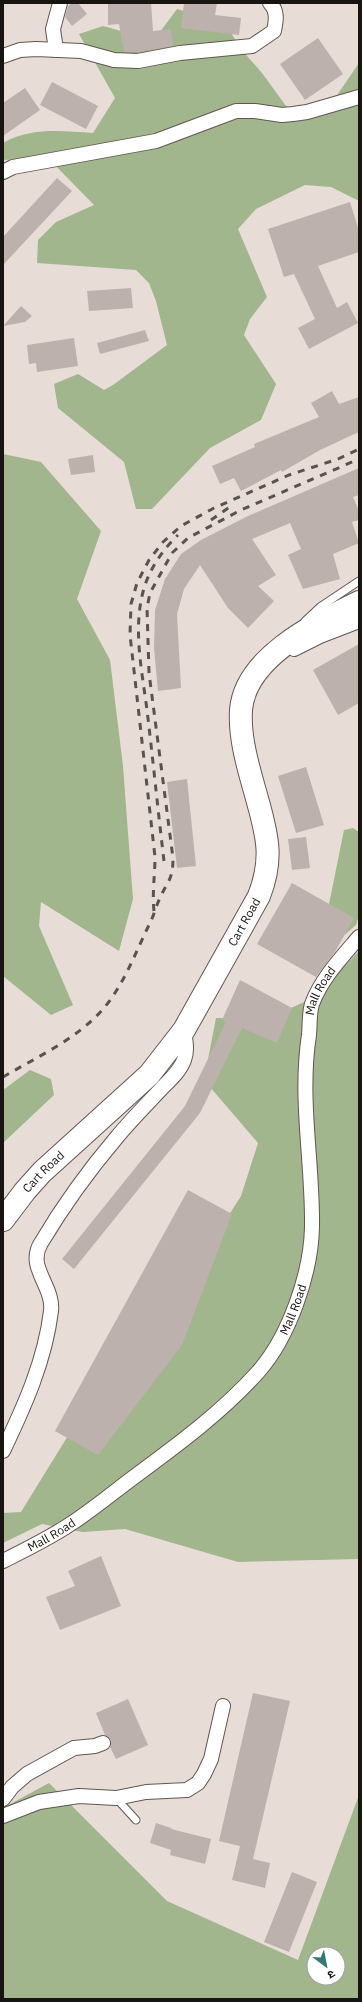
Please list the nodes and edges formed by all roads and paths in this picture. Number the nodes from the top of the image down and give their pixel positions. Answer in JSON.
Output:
{"nodes":[{"id":1,"x":60,"y":3,"type":"edge"},
{"id":2,"x":270,"y":3,"type":"edge"},
{"id":3,"x":56,"y":50,"type":"junction"},
{"id":4,"x":3,"y":56,"type":"edge"},
{"id":5,"x":359,"y":96,"type":"edge"},
{"id":6,"x":3,"y":172,"type":"edge"},
{"id":7,"x":359,"y":581,"type":"edge"},
{"id":8,"x":359,"y":602,"type":"edge"},
{"id":9,"x":359,"y":621,"type":"edge"},
{"id":10,"x":293,"y":639,"type":"junction"},
{"id":11,"x":248,"y":682,"type":"junction"},
{"id":12,"x":359,"y":937,"type":"edge"},
{"id":13,"x":184,"y":1030,"type":"junction"},
{"id":14,"x":3,"y":1220,"type":"edge"},
{"id":15,"x":3,"y":1451,"type":"edge"},
{"id":16,"x":3,"y":1561,"type":"edge"},
{"id":17,"x":223,"y":1706,"type":"dead end"},
{"id":18,"x":103,"y":1743,"type":"dead end"},
{"id":19,"x":116,"y":1798,"type":"junction"},
{"id":20,"x":3,"y":1799,"type":"edge"},
{"id":21,"x":6,"y":1811,"type":"edge"},
{"id":22,"x":136,"y":1820,"type":"dead end"}],
"edges":[{"from":1,"to":3,"type":"street"},
{"from":2,"to":3,"type":"street"},
{"from":3,"to":4,"type":"street"},
{"from":5,"to":6,"type":"street"},
{"from":7,"to":10,"type":"lane"},
{"from":8,"to":10,"type":"main road","name":"Cart Road"},
{"from":9,"to":11,"type":"street"},
{"from":10,"to":11,"type":"main road","name":"Cart Road"},
{"from":11,"to":13,"type":"main road","name":"Cart Road"},
{"from":12,"to":16,"type":"street","name":"Mall Road"},
{"from":13,"to":14,"type":"main road","name":"Cart Road"},
{"from":13,"to":15,"type":"street"},
{"from":17,"to":19,"type":"street"},
{"from":18,"to":20,"type":"street"},
{"from":19,"to":21,"type":"street"},
{"from":19,"to":22,"type":"lane"}]}
